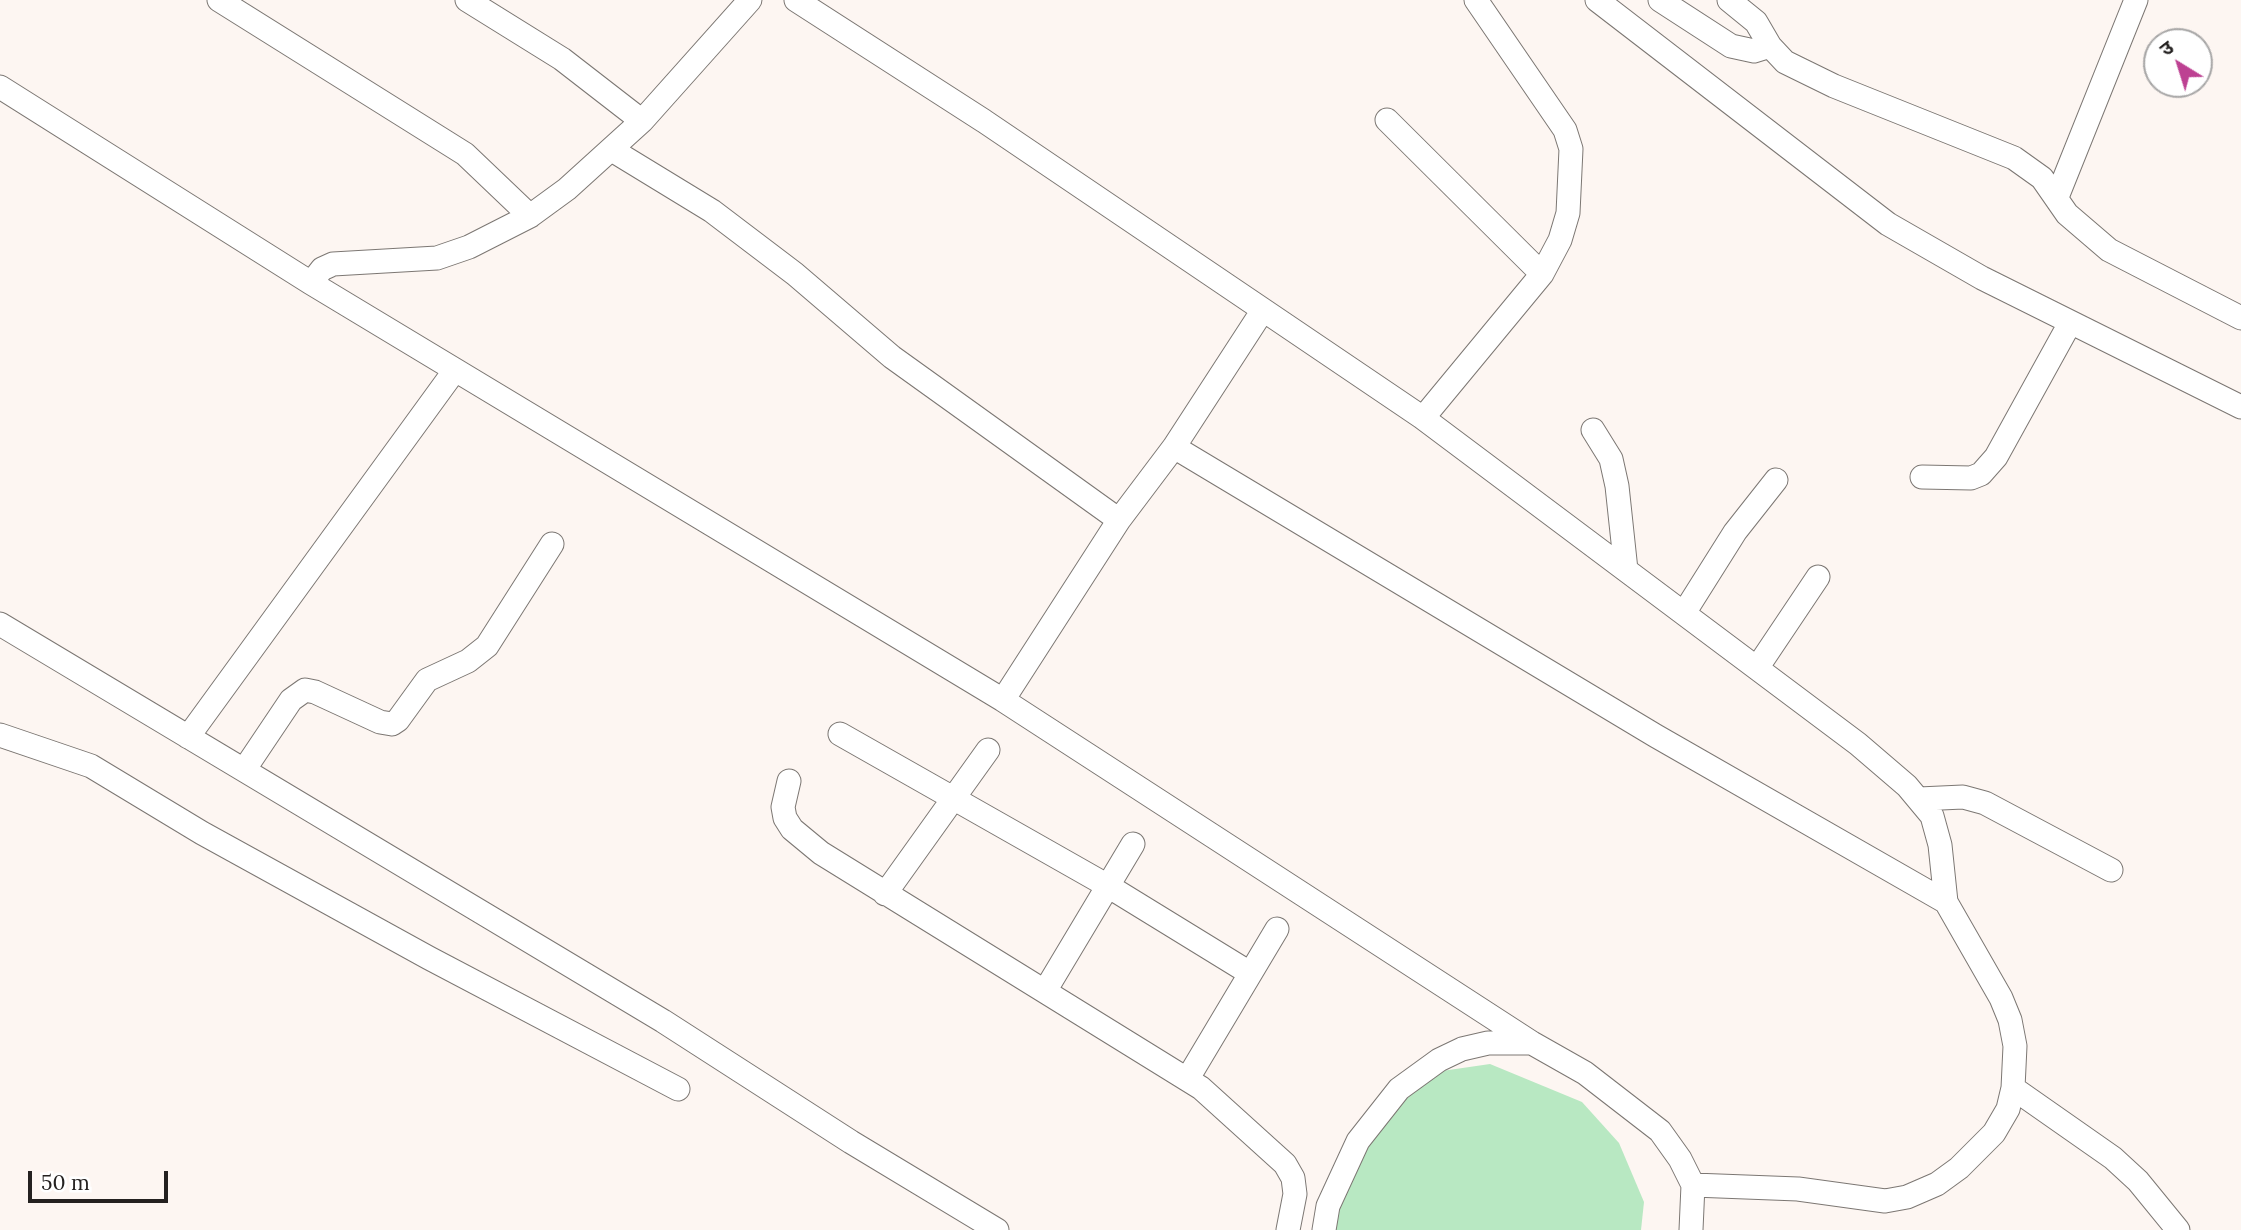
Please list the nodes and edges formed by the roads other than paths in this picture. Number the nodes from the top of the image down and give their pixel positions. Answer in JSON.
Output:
{"nodes":[{"id":1,"x":219,"y":0,"type":"edge"},
{"id":2,"x":467,"y":0,"type":"edge"},
{"id":3,"x":750,"y":0,"type":"edge"},
{"id":4,"x":796,"y":0,"type":"edge"},
{"id":5,"x":1476,"y":0,"type":"edge"},
{"id":6,"x":1597,"y":0,"type":"edge"},
{"id":7,"x":1660,"y":0,"type":"edge"},
{"id":8,"x":1729,"y":0,"type":"edge"},
{"id":9,"x":2136,"y":0,"type":"edge"},
{"id":10,"x":1770,"y":46,"type":"junction"},
{"id":11,"x":0,"y":87,"type":"edge"},
{"id":12,"x":1387,"y":120,"type":"dead end"},
{"id":13,"x":642,"y":121,"type":"junction"},
{"id":14,"x":612,"y":150,"type":"junction"},
{"id":15,"x":2057,"y":197,"type":"junction"},
{"id":16,"x":530,"y":216,"type":"junction"},
{"id":17,"x":1542,"y":274,"type":"junction"},
{"id":18,"x":311,"y":283,"type":"junction"},
{"id":19,"x":1263,"y":310,"type":"junction"},
{"id":20,"x":2241,"y":318,"type":"edge"},
{"id":21,"x":2070,"y":323,"type":"junction"},
{"id":22,"x":456,"y":370,"type":"junction"},
{"id":23,"x":2241,"y":407,"type":"edge"},
{"id":24,"x":1423,"y":418,"type":"junction"},
{"id":25,"x":1593,"y":430,"type":"dead end"},
{"id":26,"x":1174,"y":447,"type":"junction"},
{"id":27,"x":1922,"y":477,"type":"dead end"},
{"id":28,"x":1776,"y":480,"type":"dead end"},
{"id":29,"x":1119,"y":520,"type":"junction"},
{"id":30,"x":552,"y":544,"type":"dead end"},
{"id":31,"x":1626,"y":570,"type":"junction"},
{"id":32,"x":1818,"y":577,"type":"dead end"},
{"id":33,"x":1684,"y":613,"type":"junction"},
{"id":34,"x":0,"y":624,"type":"edge"},
{"id":35,"x":1757,"y":668,"type":"junction"},
{"id":36,"x":1003,"y":701,"type":"junction"},
{"id":37,"x":0,"y":734,"type":"edge"},
{"id":38,"x":840,"y":734,"type":"dead end"},
{"id":39,"x":188,"y":737,"type":"junction"},
{"id":40,"x":988,"y":750,"type":"dead end"},
{"id":41,"x":244,"y":771,"type":"junction"},
{"id":42,"x":789,"y":781,"type":"dead end"},
{"id":43,"x":953,"y":798,"type":"junction"},
{"id":44,"x":1919,"y":799,"type":"junction"},
{"id":45,"x":1133,"y":844,"type":"dead end"},
{"id":46,"x":2111,"y":870,"type":"dead end"},
{"id":47,"x":1108,"y":886,"type":"junction"},
{"id":48,"x":885,"y":894,"type":"junction"},
{"id":49,"x":1946,"y":902,"type":"junction"},
{"id":50,"x":1277,"y":929,"type":"dead end"},
{"id":51,"x":1248,"y":972,"type":"junction"},
{"id":52,"x":1045,"y":991,"type":"junction"},
{"id":53,"x":1532,"y":1043,"type":"junction"},
{"id":54,"x":1188,"y":1078,"type":"junction"},
{"id":55,"x":2012,"y":1088,"type":"junction"},
{"id":56,"x":678,"y":1089,"type":"dead end"},
{"id":57,"x":1693,"y":1185,"type":"junction"},
{"id":58,"x":994,"y":1229,"type":"edge"},
{"id":59,"x":1288,"y":1230,"type":"edge"},
{"id":60,"x":1324,"y":1230,"type":"edge"},
{"id":61,"x":1691,"y":1230,"type":"edge"},
{"id":62,"x":2178,"y":1230,"type":"edge"}],
"edges":[{"from":1,"to":16,"type":"street"},
{"from":2,"to":13,"type":"street"},
{"from":3,"to":13,"type":"street"},
{"from":4,"to":19,"type":"street"},
{"from":5,"to":17,"type":"street"},
{"from":6,"to":21,"type":"street"},
{"from":7,"to":10,"type":"street"},
{"from":8,"to":10,"type":"street"},
{"from":9,"to":15,"type":"street"},
{"from":10,"to":15,"type":"street"},
{"from":11,"to":18,"type":"street"},
{"from":12,"to":17,"type":"street"},
{"from":13,"to":14,"type":"street"},
{"from":14,"to":16,"type":"street"},
{"from":14,"to":29,"type":"street"},
{"from":15,"to":20,"type":"street"},
{"from":16,"to":18,"type":"street"},
{"from":17,"to":24,"type":"street"},
{"from":18,"to":22,"type":"street"},
{"from":19,"to":24,"type":"street"},
{"from":19,"to":26,"type":"street"},
{"from":21,"to":23,"type":"street"},
{"from":21,"to":27,"type":"street"},
{"from":22,"to":36,"type":"street"},
{"from":22,"to":39,"type":"street"},
{"from":24,"to":31,"type":"street"},
{"from":25,"to":31,"type":"street"},
{"from":26,"to":29,"type":"street"},
{"from":26,"to":49,"type":"street"},
{"from":28,"to":33,"type":"street"},
{"from":29,"to":36,"type":"street"},
{"from":30,"to":41,"type":"street"},
{"from":31,"to":33,"type":"street"},
{"from":32,"to":35,"type":"street"},
{"from":33,"to":35,"type":"street"},
{"from":34,"to":39,"type":"street"},
{"from":35,"to":44,"type":"street"},
{"from":36,"to":53,"type":"street"},
{"from":37,"to":56,"type":"street"},
{"from":38,"to":43,"type":"street"},
{"from":39,"to":41,"type":"street"},
{"from":40,"to":43,"type":"street"},
{"from":41,"to":58,"type":"street"},
{"from":42,"to":48,"type":"street"},
{"from":43,"to":47,"type":"street"},
{"from":43,"to":48,"type":"street"},
{"from":44,"to":46,"type":"street"},
{"from":44,"to":49,"type":"street"},
{"from":45,"to":47,"type":"street"},
{"from":47,"to":51,"type":"street"},
{"from":47,"to":52,"type":"street"},
{"from":48,"to":52,"type":"street"},
{"from":49,"to":55,"type":"street"},
{"from":50,"to":51,"type":"street"},
{"from":51,"to":54,"type":"street"},
{"from":52,"to":54,"type":"street"},
{"from":53,"to":57,"type":"street"},
{"from":53,"to":60,"type":"street"},
{"from":54,"to":59,"type":"street"},
{"from":55,"to":57,"type":"street"},
{"from":55,"to":62,"type":"street"},
{"from":57,"to":61,"type":"street"}]}
